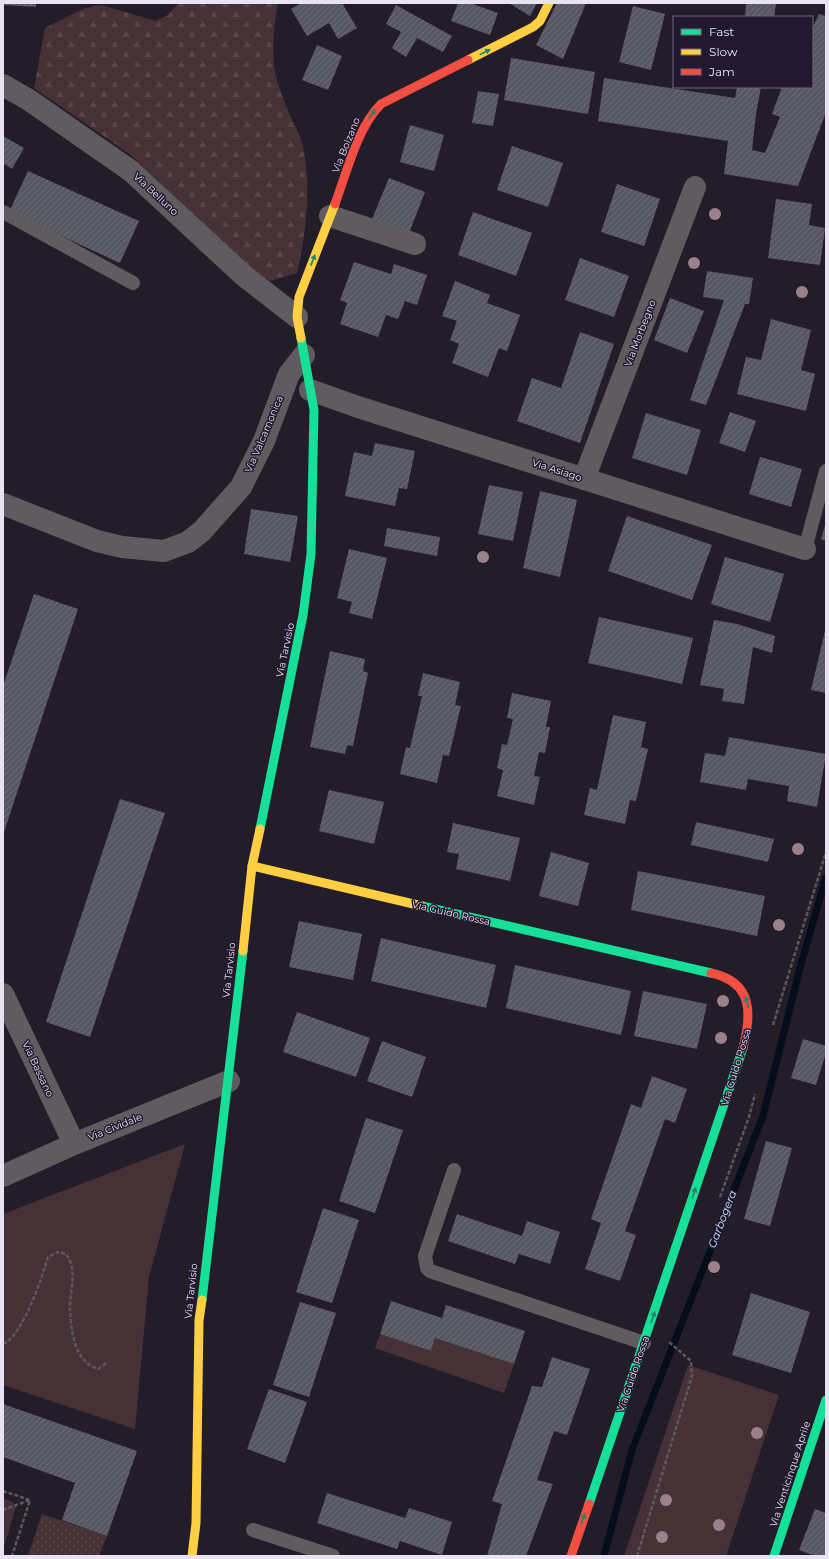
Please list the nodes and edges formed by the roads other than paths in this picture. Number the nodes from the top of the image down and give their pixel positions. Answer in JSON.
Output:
{"nodes":[{"id":1,"x":549,"y":3,"type":"edge"},
{"id":2,"x":3,"y":85,"type":"edge"},
{"id":3,"x":695,"y":187,"type":"dead end"},
{"id":4,"x":3,"y":212,"type":"edge"},
{"id":5,"x":330,"y":216,"type":"junction"},
{"id":6,"x":415,"y":244,"type":"dead end"},
{"id":7,"x":133,"y":283,"type":"dead end"},
{"id":8,"x":298,"y":307,"type":"junction"},
{"id":9,"x":304,"y":355,"type":"junction"},
{"id":10,"x":310,"y":390,"type":"junction"},
{"id":11,"x":826,"y":471,"type":"edge"},
{"id":12,"x":584,"y":479,"type":"junction"},
{"id":13,"x":3,"y":504,"type":"edge"},
{"id":14,"x":805,"y":549,"type":"joint"},
{"id":15,"x":252,"y":866,"type":"junction"},
{"id":16,"x":3,"y":994,"type":"edge"},
{"id":17,"x":228,"y":1081,"type":"junction"},
{"id":18,"x":74,"y":1144,"type":"junction"},
{"id":19,"x":454,"y":1170,"type":"dead end"},
{"id":20,"x":3,"y":1176,"type":"edge"},
{"id":21,"x":644,"y":1343,"type":"junction"},
{"id":22,"x":824,"y":1410,"type":"edge"},
{"id":23,"x":253,"y":1530,"type":"dead end"},
{"id":24,"x":192,"y":1556,"type":"edge"},
{"id":25,"x":334,"y":1556,"type":"edge"},
{"id":26,"x":571,"y":1556,"type":"edge"},
{"id":27,"x":774,"y":1556,"type":"edge"}],
"edges":[{"from":5,"to":1,"type":"street","name":"Via Bolzano","one_way":true},
{"from":2,"to":8,"type":"street","name":"Via Belluno"},
{"from":3,"to":12,"type":"street","name":"Via Morbegno"},
{"from":4,"to":7,"type":"lane"},
{"from":5,"to":6,"type":"street"},
{"from":8,"to":5,"type":"street","name":"Via Bolzano","one_way":true},
{"from":8,"to":9,"type":"street"},
{"from":9,"to":10,"type":"street"},
{"from":9,"to":13,"type":"street","name":"Via Valcamonica"},
{"from":10,"to":12,"type":"street","name":"Via Asiago"},
{"from":10,"to":15,"type":"street","name":"Via Tarvisio"},
{"from":11,"to":14,"type":"lane"},
{"from":12,"to":14,"type":"street","name":"Via Asiago"},
{"from":15,"to":17,"type":"street","name":"Via Tarvisio"},
{"from":21,"to":15,"type":"street","name":"Via Guido Rossa","one_way":true},
{"from":16,"to":18,"type":"street","name":"Via Bassano"},
{"from":17,"to":18,"type":"street","name":"Via Cividale"},
{"from":17,"to":24,"type":"street","name":"Via Tarvisio"},
{"from":18,"to":20,"type":"street","name":"Via Cividale"},
{"from":19,"to":21,"type":"lane"},
{"from":26,"to":21,"type":"street","name":"Via Guido Rossa","one_way":true},
{"from":22,"to":27,"type":"street","name":"Via Venticinque Aprile"},
{"from":23,"to":25,"type":"lane"}]}
